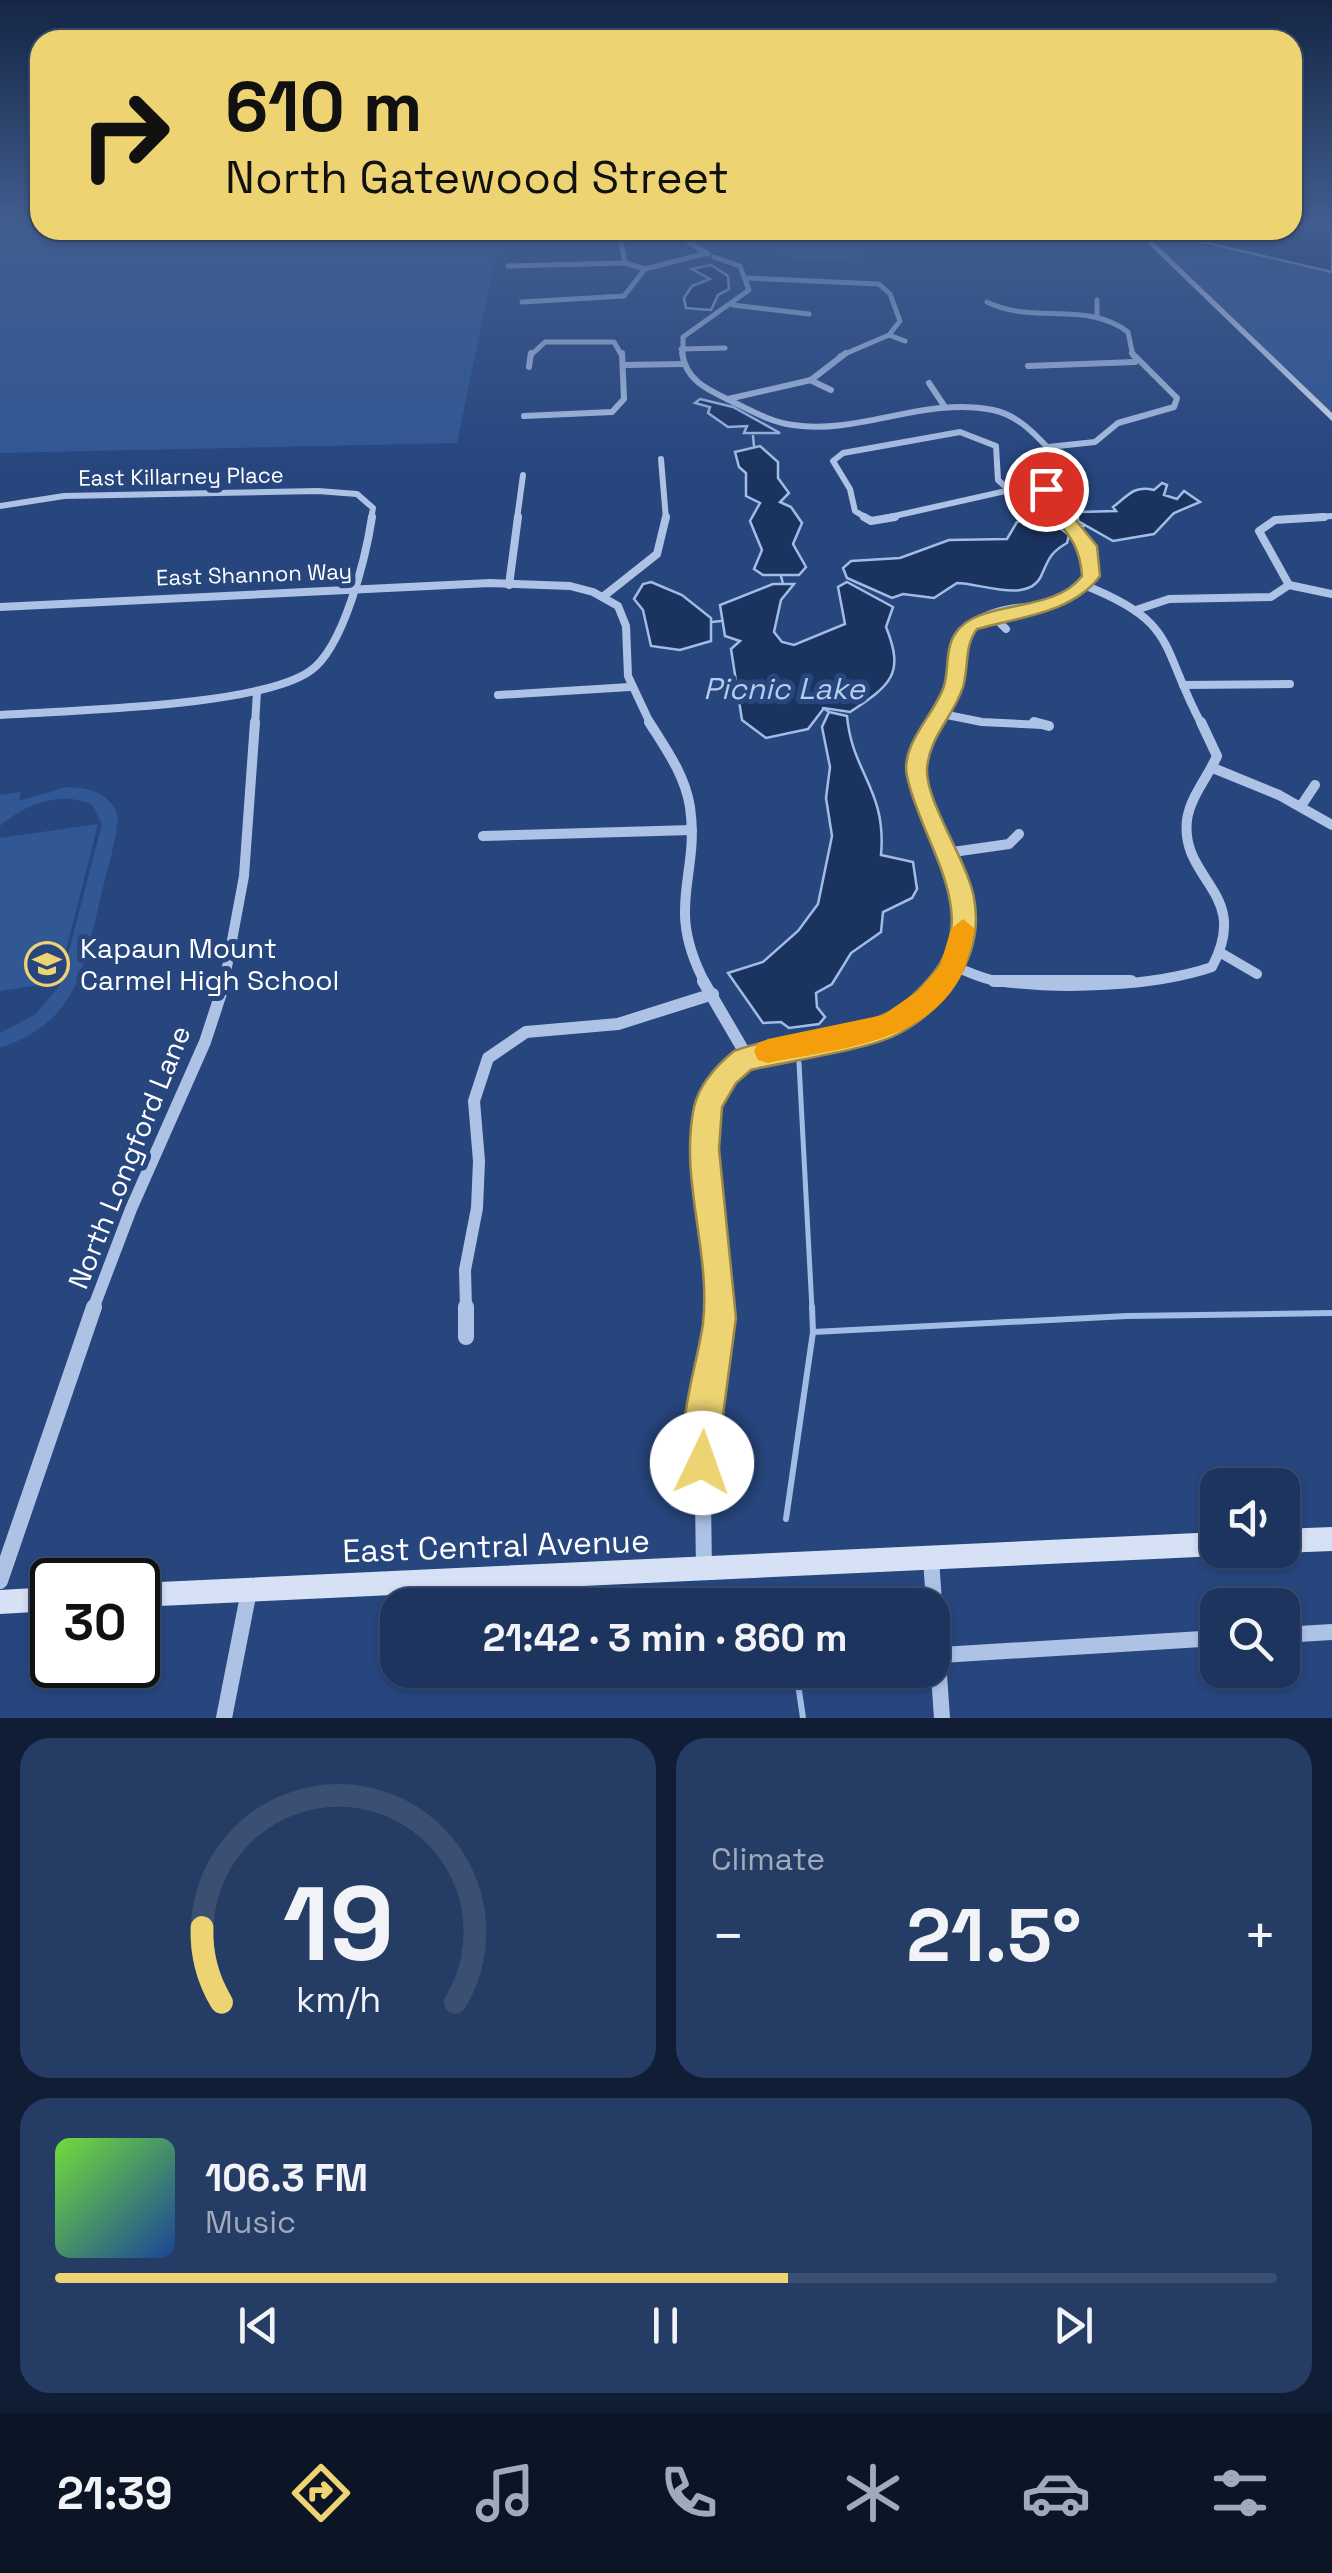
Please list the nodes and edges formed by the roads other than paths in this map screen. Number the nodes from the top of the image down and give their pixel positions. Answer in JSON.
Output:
{"nodes":[{"id":1,"x":732,"y":305,"type":"edge"},
{"id":2,"x":733,"y":305,"type":"edge"},
{"id":3,"x":894,"y":305,"type":"edge"},
{"id":4,"x":993,"y":305,"type":"edge"},
{"id":5,"x":1098,"y":305,"type":"edge"},
{"id":6,"x":1215,"y":305,"type":"edge"},
{"id":7,"x":1009,"y":313,"type":"junction"},
{"id":8,"x":808,"y":314,"type":"dead end"},
{"id":9,"x":1097,"y":316,"type":"junction"},
{"id":10,"x":1000,"y":320,"type":"dead end"},
{"id":11,"x":890,"y":336,"type":"junction"},
{"id":12,"x":905,"y":341,"type":"dead end"},
{"id":13,"x":681,"y":348,"type":"junction"},
{"id":14,"x":724,"y":348,"type":"dead end"},
{"id":15,"x":824,"y":353,"type":"dead end"},
{"id":16,"x":836,"y":357,"type":"junction"},
{"id":17,"x":1135,"y":362,"type":"junction"},
{"id":18,"x":682,"y":364,"type":"junction"},
{"id":19,"x":624,"y":365,"type":"junction"},
{"id":20,"x":1028,"y":366,"type":"dead end"},
{"id":21,"x":530,"y":367,"type":"dead end"},
{"id":22,"x":810,"y":380,"type":"junction"},
{"id":23,"x":929,"y":383,"type":"dead end"},
{"id":24,"x":831,"y":390,"type":"dead end"},
{"id":25,"x":728,"y":399,"type":"junction"},
{"id":26,"x":945,"y":407,"type":"junction"},
{"id":27,"x":524,"y":416,"type":"dead end"},
{"id":28,"x":1332,"y":418,"type":"edge"},
{"id":29,"x":1048,"y":448,"type":"junction"},
{"id":30,"x":661,"y":459,"type":"dead end"},
{"id":31,"x":523,"y":476,"type":"dead end"},
{"id":32,"x":1046,"y":489,"type":"junction"},
{"id":33,"x":1009,"y":490,"type":"junction"},
{"id":34,"x":0,"y":506,"type":"edge"},
{"id":35,"x":1332,"y":516,"type":"edge"},
{"id":36,"x":509,"y":585,"type":"junction"},
{"id":37,"x":1084,"y":585,"type":"junction"},
{"id":38,"x":1289,"y":585,"type":"junction"},
{"id":39,"x":351,"y":589,"type":"junction"},
{"id":40,"x":1332,"y":594,"type":"edge"},
{"id":41,"x":604,"y":596,"type":"junction"},
{"id":42,"x":0,"y":607,"type":"edge"},
{"id":43,"x":1136,"y":610,"type":"junction"},
{"id":44,"x":993,"y":616,"type":"junction"},
{"id":45,"x":1006,"y":629,"type":"dead end"},
{"id":46,"x":1290,"y":684,"type":"dead end"},
{"id":47,"x":1183,"y":685,"type":"junction"},
{"id":48,"x":630,"y":687,"type":"junction"},
{"id":49,"x":257,"y":692,"type":"junction"},
{"id":50,"x":498,"y":695,"type":"dead end"},
{"id":51,"x":0,"y":714,"type":"edge"},
{"id":52,"x":942,"y":714,"type":"junction"},
{"id":53,"x":1049,"y":726,"type":"dead end"},
{"id":54,"x":1213,"y":768,"type":"junction"},
{"id":55,"x":1315,"y":785,"type":"dead end"},
{"id":56,"x":1301,"y":806,"type":"junction"},
{"id":57,"x":1332,"y":825,"type":"edge"},
{"id":58,"x":692,"y":830,"type":"junction"},
{"id":59,"x":1019,"y":834,"type":"dead end"},
{"id":60,"x":483,"y":836,"type":"dead end"},
{"id":61,"x":946,"y":853,"type":"junction"},
{"id":62,"x":1222,"y":953,"type":"junction"},
{"id":63,"x":953,"y":966,"type":"junction"},
{"id":64,"x":1257,"y":974,"type":"dead end"},
{"id":65,"x":713,"y":994,"type":"junction"},
{"id":66,"x":748,"y":1058,"type":"junction"},
{"id":67,"x":466,"y":1337,"type":"dead end"},
{"id":68,"x":1332,"y":1539,"type":"edge"},
{"id":69,"x":1300,"y":1540,"type":"edge"},
{"id":70,"x":1200,"y":1545,"type":"edge"},
{"id":71,"x":931,"y":1558,"type":"junction"},
{"id":72,"x":704,"y":1570,"type":"junction"},
{"id":73,"x":0,"y":1581,"type":"edge"},
{"id":74,"x":934,"y":1588,"type":"edge"},
{"id":75,"x":249,"y":1589,"type":"junction"},
{"id":76,"x":160,"y":1593,"type":"edge"},
{"id":77,"x":30,"y":1600,"type":"edge"},
{"id":78,"x":0,"y":1602,"type":"edge"},
{"id":79,"x":1332,"y":1632,"type":"edge"},
{"id":80,"x":1300,"y":1634,"type":"edge"},
{"id":81,"x":1200,"y":1639,"type":"edge"},
{"id":82,"x":950,"y":1654,"type":"edge"},
{"id":83,"x":942,"y":1688,"type":"edge"},
{"id":84,"x":224,"y":1718,"type":"edge"},
{"id":85,"x":942,"y":1718,"type":"edge"}],
"edges":[{"from":1,"to":13,"type":"street"},
{"from":2,"to":8,"type":"street"},
{"from":3,"to":11,"type":"street"},
{"from":4,"to":7,"type":"street"},
{"from":5,"to":9,"type":"street"},
{"from":6,"to":28,"type":"main road"},
{"from":7,"to":9,"type":"street"},
{"from":7,"to":10,"type":"street"},
{"from":9,"to":17,"type":"street"},
{"from":11,"to":12,"type":"street"},
{"from":11,"to":16,"type":"street"},
{"from":13,"to":14,"type":"street"},
{"from":13,"to":18,"type":"street"},
{"from":15,"to":16,"type":"street"},
{"from":16,"to":22,"type":"street"},
{"from":17,"to":20,"type":"street"},
{"from":17,"to":29,"type":"street"},
{"from":18,"to":19,"type":"street"},
{"from":18,"to":25,"type":"street"},
{"from":19,"to":21,"type":"street"},
{"from":19,"to":27,"type":"street"},
{"from":22,"to":24,"type":"street"},
{"from":22,"to":25,"type":"street"},
{"from":23,"to":26,"type":"street"},
{"from":25,"to":26,"type":"street"},
{"from":26,"to":29,"type":"street"},
{"from":29,"to":32,"type":"street"},
{"from":30,"to":41,"type":"street"},
{"from":31,"to":36,"type":"street"},
{"from":32,"to":33,"type":"street"},
{"from":32,"to":37,"type":"street"},
{"from":33,"to":33,"type":"street"},
{"from":34,"to":39,"type":"street","name":"East Killarney Place"},
{"from":35,"to":38,"type":"street"},
{"from":36,"to":39,"type":"street","name":"East Shannon Way"},
{"from":36,"to":41,"type":"street","name":"East Shannon Way"},
{"from":37,"to":43,"type":"street"},
{"from":37,"to":44,"type":"street"},
{"from":38,"to":40,"type":"street"},
{"from":38,"to":43,"type":"street"},
{"from":39,"to":42,"type":"street","name":"East Shannon Way"},
{"from":39,"to":49,"type":"street"},
{"from":41,"to":48,"type":"street"},
{"from":43,"to":47,"type":"street"},
{"from":44,"to":45,"type":"street"},
{"from":44,"to":52,"type":"street"},
{"from":46,"to":47,"type":"street"},
{"from":47,"to":54,"type":"street"},
{"from":48,"to":50,"type":"street"},
{"from":48,"to":58,"type":"street"},
{"from":49,"to":51,"type":"street"},
{"from":49,"to":73,"type":"street","name":"North Longford Lane"},
{"from":52,"to":53,"type":"street"},
{"from":52,"to":61,"type":"street"},
{"from":54,"to":56,"type":"street"},
{"from":54,"to":62,"type":"street"},
{"from":55,"to":56,"type":"street"},
{"from":56,"to":57,"type":"street"},
{"from":58,"to":60,"type":"street"},
{"from":58,"to":65,"type":"street"},
{"from":59,"to":61,"type":"street"},
{"from":61,"to":63,"type":"street"},
{"from":62,"to":63,"type":"street"},
{"from":62,"to":64,"type":"street"},
{"from":63,"to":66,"type":"street"},
{"from":65,"to":66,"type":"street"},
{"from":65,"to":67,"type":"street"},
{"from":66,"to":72,"type":"street"},
{"from":68,"to":69,"type":"main road"},
{"from":70,"to":71,"type":"main road","name":"East Central Avenue"},
{"from":71,"to":72,"type":"main road","name":"East Central Avenue"},
{"from":71,"to":74,"type":"street"},
{"from":72,"to":75,"type":"main road","name":"East Central Avenue"},
{"from":75,"to":76,"type":"main road","name":"East Central Avenue"},
{"from":75,"to":84,"type":"street"},
{"from":77,"to":78,"type":"main road"},
{"from":79,"to":80,"type":"street"},
{"from":81,"to":82,"type":"street"},
{"from":83,"to":85,"type":"street"}]}
